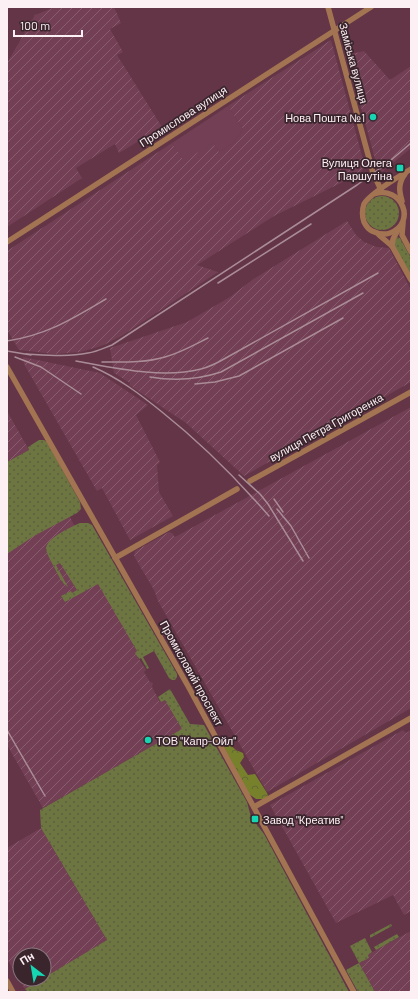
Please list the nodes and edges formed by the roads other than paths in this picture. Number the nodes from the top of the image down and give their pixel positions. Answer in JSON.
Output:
{"nodes":[{"id":1,"x":328,"y":7,"type":"edge"},
{"id":2,"x":371,"y":7,"type":"edge"},
{"id":3,"x":335,"y":31,"type":"junction"},
{"id":4,"x":410,"y":169,"type":"edge"},
{"id":5,"x":381,"y":191,"type":"junction"},
{"id":6,"x":403,"y":206,"type":"junction"},
{"id":7,"x":404,"y":217,"type":"junction"},
{"id":8,"x":399,"y":227,"type":"junction"},
{"id":9,"x":376,"y":233,"type":"junction"},
{"id":10,"x":7,"y":242,"type":"edge"},
{"id":11,"x":392,"y":246,"type":"junction"},
{"id":12,"x":411,"y":252,"type":"edge"},
{"id":13,"x":411,"y":280,"type":"edge"},
{"id":14,"x":7,"y":367,"type":"edge"},
{"id":15,"x":411,"y":392,"type":"edge"},
{"id":16,"x":250,"y":481,"type":"dead end"},
{"id":17,"x":237,"y":488,"type":"dead end"},
{"id":18,"x":115,"y":558,"type":"junction"},
{"id":19,"x":411,"y":718,"type":"edge"},
{"id":20,"x":254,"y":807,"type":"junction"},
{"id":21,"x":7,"y":981,"type":"edge"},
{"id":22,"x":14,"y":992,"type":"edge"},
{"id":23,"x":354,"y":992,"type":"edge"}],
"edges":[{"from":1,"to":3,"type":"street","name":"Заміська вулиця"},
{"from":2,"to":3,"type":"street","name":"Промислова вулиця"},
{"from":3,"to":5,"type":"street","name":"Заміська вулиця"},
{"from":3,"to":10,"type":"street","name":"Промислова вулиця"},
{"from":4,"to":5,"type":"street"},
{"from":4,"to":6,"type":"street"},
{"from":5,"to":6,"type":"street"},
{"from":5,"to":9,"type":"street"},
{"from":6,"to":7,"type":"street"},
{"from":7,"to":8,"type":"street"},
{"from":7,"to":12,"type":"street"},
{"from":8,"to":9,"type":"street"},
{"from":8,"to":11,"type":"street"},
{"from":9,"to":11,"type":"street"},
{"from":11,"to":13,"type":"street"},
{"from":14,"to":18,"type":"street","name":"Промисловий проспект"},
{"from":15,"to":16,"type":"street","name":"вулиця Петра Григоренка"},
{"from":17,"to":18,"type":"street"},
{"from":18,"to":20,"type":"street","name":"Промисловий проспект"},
{"from":19,"to":20,"type":"street"},
{"from":20,"to":23,"type":"street","name":"Промисловий проспект"},
{"from":21,"to":22,"type":"street"}]}
